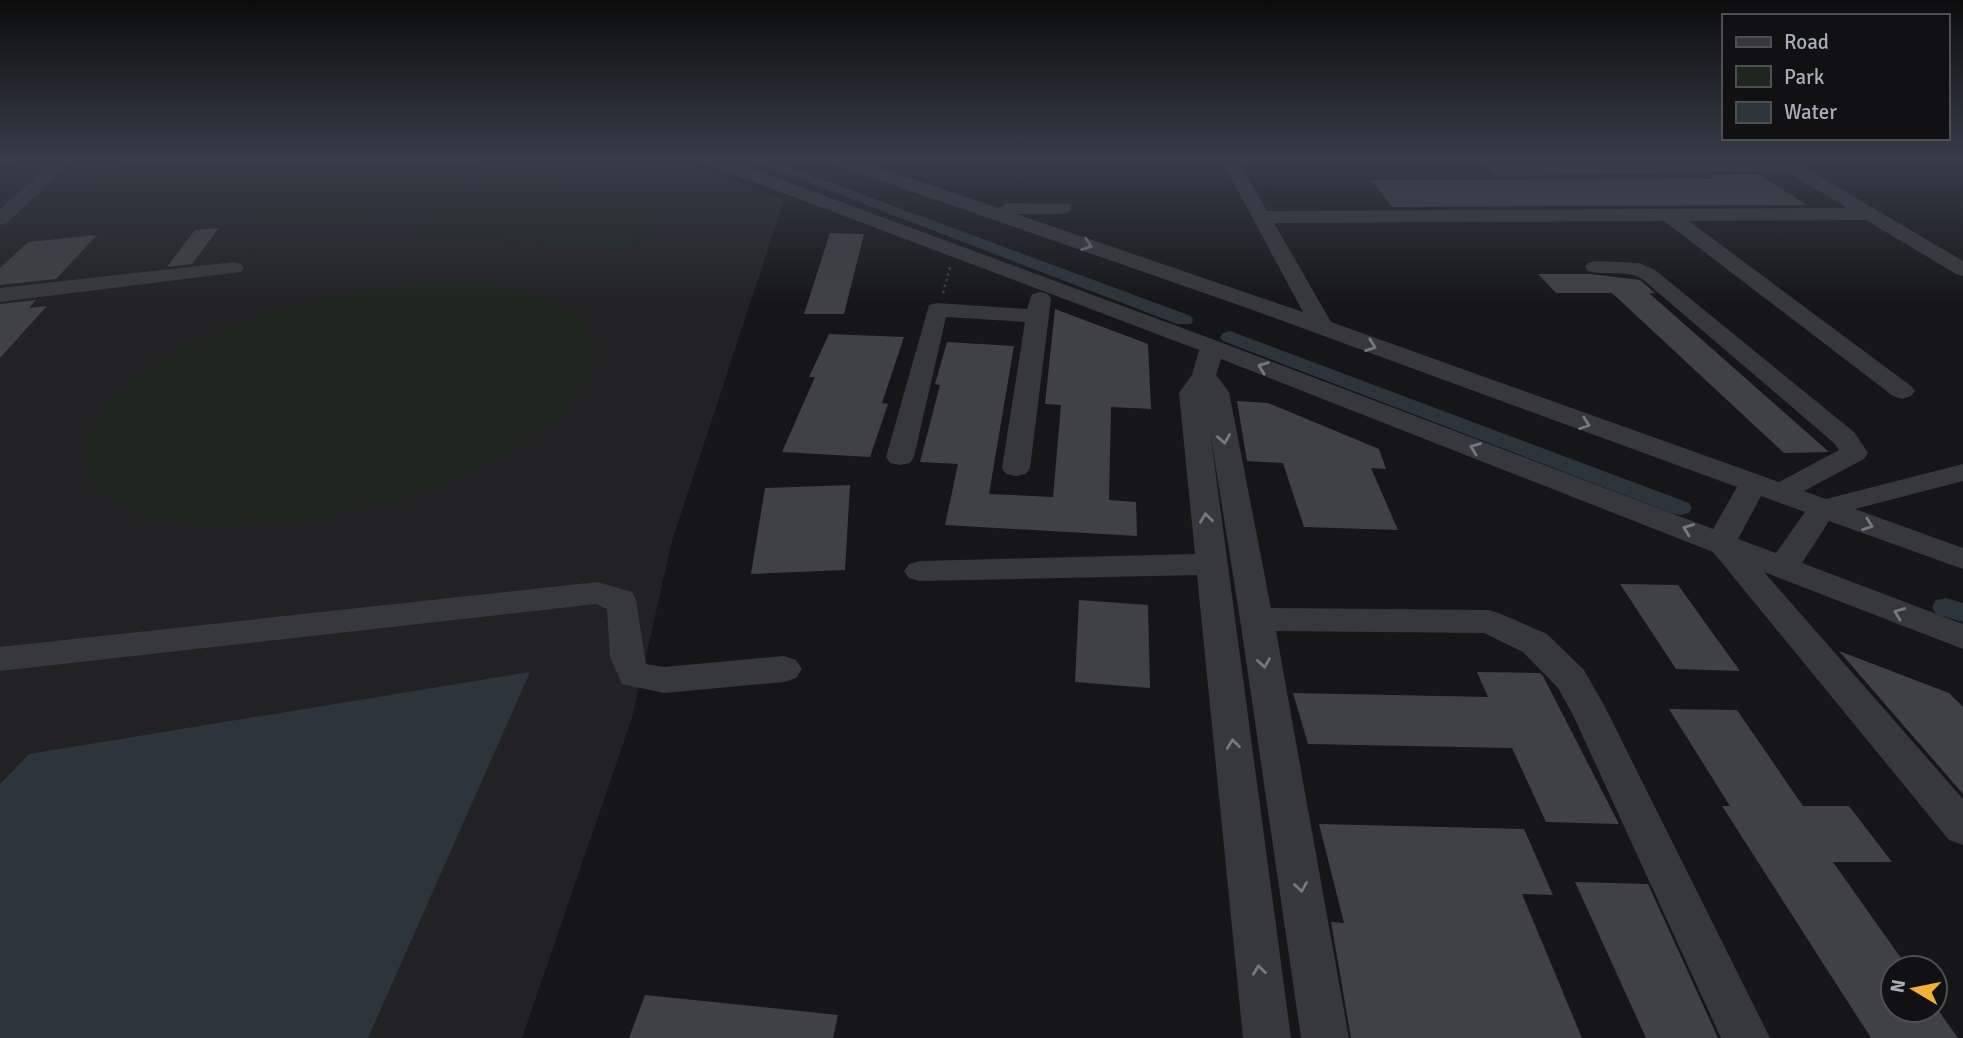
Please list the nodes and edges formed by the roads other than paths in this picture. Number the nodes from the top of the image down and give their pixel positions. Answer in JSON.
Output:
{"nodes":[{"id":1,"x":839,"y":207,"type":"edge"},
{"id":2,"x":980,"y":207,"type":"edge"},
{"id":3,"x":1254,"y":207,"type":"edge"},
{"id":4,"x":1535,"y":207,"type":"edge"},
{"id":5,"x":1860,"y":207,"type":"edge"},
{"id":6,"x":1062,"y":208,"type":"dead end"},
{"id":7,"x":985,"y":209,"type":"junction"},
{"id":8,"x":1871,"y":214,"type":"junction"},
{"id":9,"x":1669,"y":215,"type":"junction"},
{"id":10,"x":1259,"y":216,"type":"junction"},
{"id":11,"x":1542,"y":216,"type":"junction"},
{"id":12,"x":1595,"y":267,"type":"dead end"},
{"id":13,"x":234,"y":268,"type":"dead end"},
{"id":14,"x":1963,"y":270,"type":"edge"},
{"id":15,"x":1043,"y":284,"type":"junction"},
{"id":16,"x":0,"y":295,"type":"edge"},
{"id":17,"x":1037,"y":316,"type":"junction"},
{"id":18,"x":1322,"y":329,"type":"junction"},
{"id":19,"x":1208,"y":361,"type":"junction"},
{"id":20,"x":1902,"y":390,"type":"dead end"},
{"id":21,"x":900,"y":457,"type":"dead end"},
{"id":22,"x":1016,"y":468,"type":"dead end"},
{"id":23,"x":1963,"y":472,"type":"edge"},
{"id":24,"x":1766,"y":489,"type":"junction"},
{"id":25,"x":1822,"y":509,"type":"junction"},
{"id":26,"x":1721,"y":542,"type":"junction"},
{"id":27,"x":1963,"y":559,"type":"edge"},
{"id":28,"x":1212,"y":564,"type":"junction"},
{"id":29,"x":1783,"y":567,"type":"junction"},
{"id":30,"x":920,"y":571,"type":"dead end"},
{"id":31,"x":1256,"y":620,"type":"junction"},
{"id":32,"x":1963,"y":637,"type":"edge"},
{"id":33,"x":0,"y":659,"type":"edge"},
{"id":34,"x":785,"y":669,"type":"dead end"},
{"id":35,"x":1963,"y":828,"type":"edge"},
{"id":36,"x":1267,"y":1038,"type":"edge"},
{"id":37,"x":1325,"y":1038,"type":"edge"},
{"id":38,"x":1746,"y":1038,"type":"edge"}],
"edges":[{"from":1,"to":15,"type":"street"},
{"from":2,"to":7,"type":"street"},
{"from":3,"to":10,"type":"street"},
{"from":4,"to":11,"type":"street"},
{"from":5,"to":8,"type":"street"},
{"from":6,"to":7,"type":"street"},
{"from":7,"to":18,"type":"street","one_way":true},
{"from":8,"to":9,"type":"street"},
{"from":8,"to":14,"type":"street"},
{"from":9,"to":11,"type":"street"},
{"from":9,"to":20,"type":"street"},
{"from":10,"to":11,"type":"street"},
{"from":10,"to":18,"type":"street"},
{"from":12,"to":24,"type":"street"},
{"from":13,"to":16,"type":"street"},
{"from":15,"to":17,"type":"street"},
{"from":15,"to":19,"type":"street"},
{"from":17,"to":21,"type":"street"},
{"from":17,"to":22,"type":"street"},
{"from":18,"to":24,"type":"street","one_way":true},
{"from":26,"to":19,"type":"street","one_way":true},
{"from":28,"to":19,"type":"street","one_way":true},
{"from":19,"to":31,"type":"street","one_way":true},
{"from":23,"to":25,"type":"street"},
{"from":24,"to":25,"type":"street"},
{"from":24,"to":26,"type":"street"},
{"from":25,"to":27,"type":"street","one_way":true},
{"from":25,"to":29,"type":"street"},
{"from":26,"to":29,"type":"street"},
{"from":26,"to":35,"type":"street"},
{"from":28,"to":30,"type":"street"},
{"from":36,"to":28,"type":"street","one_way":true},
{"from":32,"to":29,"type":"street","one_way":true},
{"from":31,"to":37,"type":"street","one_way":true},
{"from":31,"to":38,"type":"street"},
{"from":33,"to":34,"type":"street"}]}
